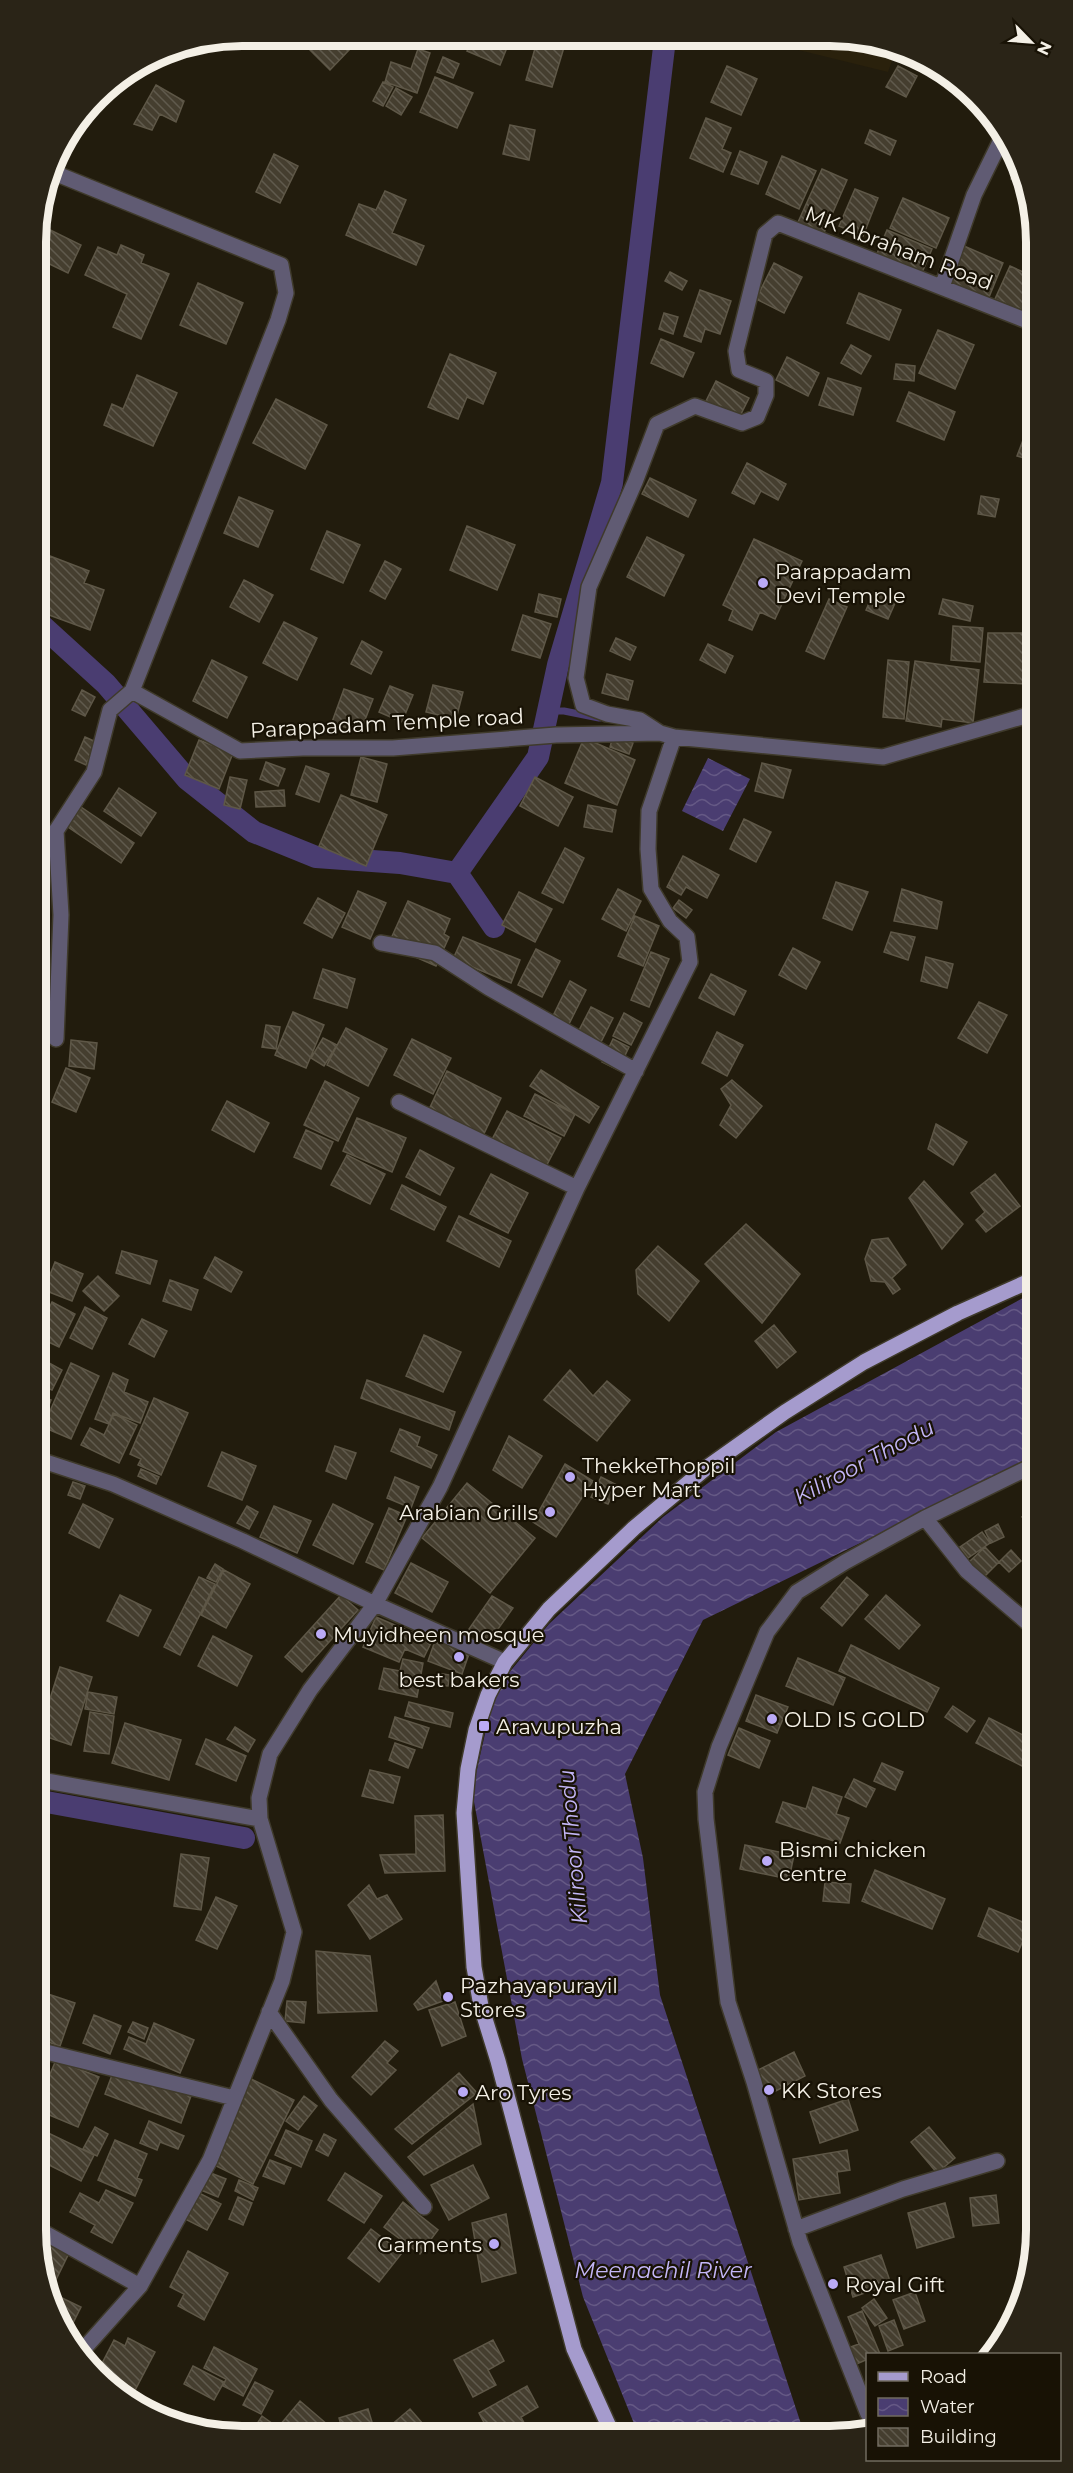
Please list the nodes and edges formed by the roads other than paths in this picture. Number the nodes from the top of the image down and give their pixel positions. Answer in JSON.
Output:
{"nodes":[{"id":1,"x":1000,"y":145,"type":"edge"},
{"id":2,"x":59,"y":175,"type":"edge"},
{"id":3,"x":942,"y":287,"type":"junction"},
{"id":4,"x":1027,"y":320,"type":"edge"},
{"id":5,"x":130,"y":693,"type":"junction"},
{"id":6,"x":1027,"y":716,"type":"edge"},
{"id":7,"x":667,"y":735,"type":"junction"},
{"id":8,"x":56,"y":831,"type":"junction"},
{"id":9,"x":47,"y":836,"type":"edge"},
{"id":10,"x":381,"y":943,"type":"dead end"},
{"id":11,"x":56,"y":1039,"type":"dead end"},
{"id":12,"x":636,"y":1071,"type":"junction"},
{"id":13,"x":399,"y":1102,"type":"dead end"},
{"id":14,"x":577,"y":1188,"type":"junction"},
{"id":15,"x":1026,"y":1282,"type":"edge"},
{"id":16,"x":46,"y":1462,"type":"edge"},
{"id":17,"x":1026,"y":1469,"type":"edge"},
{"id":18,"x":925,"y":1518,"type":"junction"},
{"id":19,"x":375,"y":1604,"type":"junction"},
{"id":20,"x":1026,"y":1622,"type":"edge"},
{"id":21,"x":505,"y":1662,"type":"junction"},
{"id":22,"x":46,"y":1781,"type":"edge"},
{"id":23,"x":260,"y":1819,"type":"junction"},
{"id":24,"x":269,"y":2012,"type":"junction"},
{"id":25,"x":46,"y":2052,"type":"edge"},
{"id":26,"x":234,"y":2098,"type":"junction"},
{"id":27,"x":998,"y":2161,"type":"dead end"},
{"id":28,"x":424,"y":2207,"type":"dead end"},
{"id":29,"x":796,"y":2229,"type":"junction"},
{"id":30,"x":46,"y":2234,"type":"edge"},
{"id":31,"x":140,"y":2286,"type":"junction"},
{"id":32,"x":85,"y":2347,"type":"edge"},
{"id":33,"x":866,"y":2411,"type":"edge"},
{"id":34,"x":609,"y":2426,"type":"edge"}],
"edges":[{"from":1,"to":3,"type":"street"},
{"from":2,"to":5,"type":"street"},
{"from":3,"to":4,"type":"street","name":"MK Abraham Road"},
{"from":3,"to":7,"type":"street","name":"MK Abraham Road"},
{"from":5,"to":7,"type":"street","name":"Parappadam Temple road"},
{"from":5,"to":8,"type":"street"},
{"from":6,"to":7,"type":"street","name":"Parappadam Temple road"},
{"from":7,"to":12,"type":"street"},
{"from":8,"to":9,"type":"street"},
{"from":8,"to":11,"type":"street"},
{"from":10,"to":12,"type":"street"},
{"from":12,"to":14,"type":"street"},
{"from":13,"to":14,"type":"street"},
{"from":14,"to":19,"type":"street"},
{"from":15,"to":21,"type":"main road"},
{"from":16,"to":19,"type":"street"},
{"from":17,"to":18,"type":"street"},
{"from":18,"to":20,"type":"street"},
{"from":18,"to":29,"type":"street"},
{"from":19,"to":21,"type":"street"},
{"from":19,"to":23,"type":"street"},
{"from":21,"to":34,"type":"main road"},
{"from":22,"to":23,"type":"street"},
{"from":23,"to":24,"type":"street"},
{"from":24,"to":26,"type":"street"},
{"from":24,"to":28,"type":"street"},
{"from":25,"to":26,"type":"street"},
{"from":26,"to":31,"type":"street"},
{"from":27,"to":29,"type":"street"},
{"from":29,"to":33,"type":"street"},
{"from":30,"to":31,"type":"street"},
{"from":31,"to":32,"type":"street"}]}
